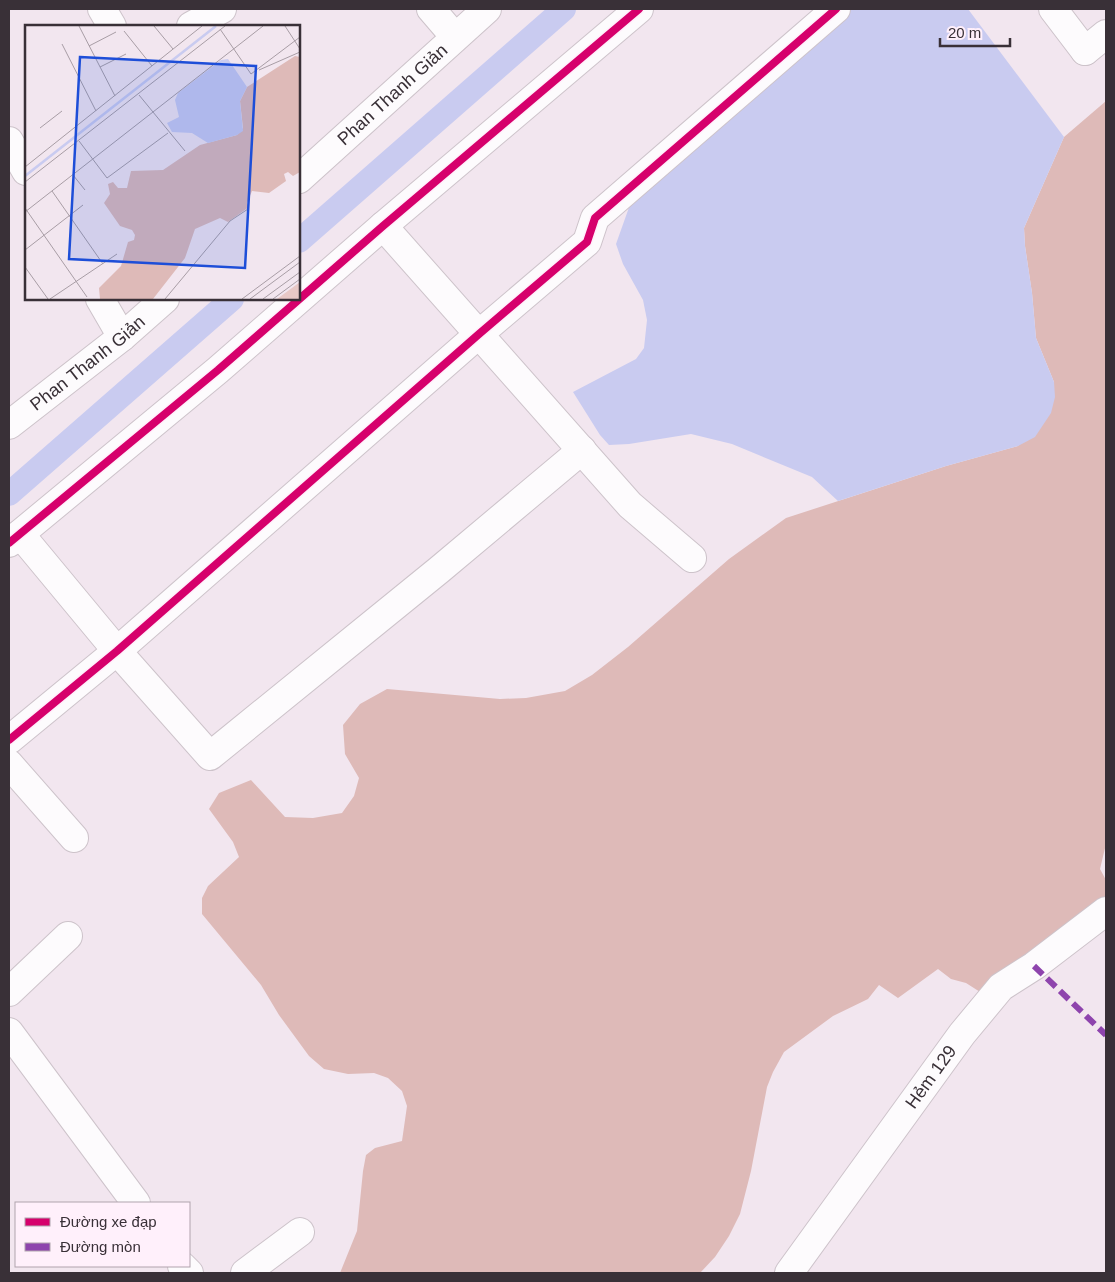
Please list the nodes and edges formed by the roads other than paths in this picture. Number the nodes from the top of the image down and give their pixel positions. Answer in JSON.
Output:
{"nodes":[{"id":1,"x":102,"y":9,"type":"edge"},
{"id":2,"x":222,"y":9,"type":"edge"},
{"id":3,"x":430,"y":9,"type":"edge"},
{"id":4,"x":487,"y":9,"type":"edge"},
{"id":5,"x":639,"y":9,"type":"edge"},
{"id":6,"x":836,"y":9,"type":"edge"},
{"id":7,"x":1053,"y":9,"type":"edge"},
{"id":8,"x":111,"y":25,"type":"edge"},
{"id":9,"x":193,"y":25,"type":"edge"},
{"id":10,"x":1106,"y":34,"type":"edge"},
{"id":11,"x":455,"y":37,"type":"junction"},
{"id":12,"x":1096,"y":46,"type":"edge"},
{"id":13,"x":9,"y":141,"type":"edge"},
{"id":14,"x":25,"y":169,"type":"edge"},
{"id":15,"x":300,"y":178,"type":"edge"},
{"id":16,"x":383,"y":226,"type":"junction"},
{"id":17,"x":300,"y":298,"type":"edge"},
{"id":18,"x":101,"y":300,"type":"edge"},
{"id":19,"x":164,"y":300,"type":"edge"},
{"id":20,"x":298,"y":300,"type":"edge"},
{"id":21,"x":479,"y":334,"type":"junction"},
{"id":22,"x":122,"y":337,"type":"junction"},
{"id":23,"x":9,"y":425,"type":"edge"},
{"id":24,"x":582,"y":450,"type":"junction"},
{"id":25,"x":14,"y":539,"type":"edge"},
{"id":26,"x":692,"y":558,"type":"dead end"},
{"id":27,"x":117,"y":651,"type":"junction"},
{"id":28,"x":9,"y":740,"type":"edge"},
{"id":29,"x":9,"y":764,"type":"edge"},
{"id":30,"x":74,"y":838,"type":"dead end"},
{"id":31,"x":1106,"y":911,"type":"edge"},
{"id":32,"x":68,"y":936,"type":"dead end"},
{"id":33,"x":9,"y":992,"type":"edge"},
{"id":34,"x":9,"y":1032,"type":"edge"},
{"id":35,"x":135,"y":1202,"type":"edge"},
{"id":36,"x":300,"y":1232,"type":"dead end"},
{"id":37,"x":246,"y":1273,"type":"edge"},
{"id":38,"x":789,"y":1273,"type":"edge"}],
"edges":[{"from":1,"to":8,"type":"street"},
{"from":2,"to":9,"type":"street"},
{"from":3,"to":11,"type":"street"},
{"from":4,"to":11,"type":"street","name":"Phan Thanh Giản"},
{"from":5,"to":16,"type":"street"},
{"from":6,"to":21,"type":"street"},
{"from":7,"to":12,"type":"street"},
{"from":10,"to":12,"type":"street"},
{"from":11,"to":15,"type":"street","name":"Phan Thanh Giản"},
{"from":13,"to":14,"type":"street"},
{"from":16,"to":17,"type":"street"},
{"from":16,"to":21,"type":"street"},
{"from":18,"to":22,"type":"street"},
{"from":19,"to":22,"type":"street","name":"Phan Thanh Giản"},
{"from":20,"to":25,"type":"street"},
{"from":21,"to":24,"type":"street"},
{"from":21,"to":27,"type":"street"},
{"from":22,"to":23,"type":"street","name":"Phan Thanh Giản"},
{"from":24,"to":26,"type":"street"},
{"from":24,"to":27,"type":"street"},
{"from":25,"to":27,"type":"street"},
{"from":27,"to":28,"type":"street"},
{"from":29,"to":30,"type":"street"},
{"from":31,"to":38,"type":"street","name":"Hẻm 129"},
{"from":32,"to":33,"type":"street"},
{"from":34,"to":35,"type":"street"},
{"from":36,"to":37,"type":"street"}]}
